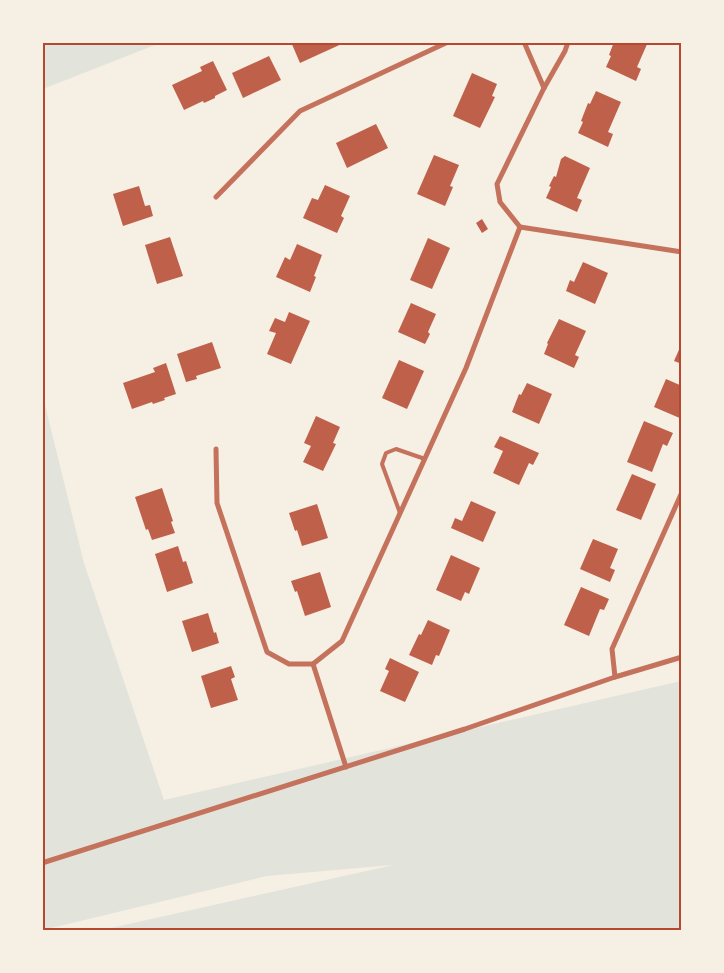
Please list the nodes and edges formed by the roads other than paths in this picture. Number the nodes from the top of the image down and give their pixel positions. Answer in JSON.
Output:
{"nodes":[{"id":1,"x":448,"y":42,"type":"edge"},
{"id":2,"x":524,"y":42,"type":"edge"},
{"id":3,"x":568,"y":42,"type":"edge"},
{"id":4,"x":544,"y":88,"type":"junction"},
{"id":5,"x":216,"y":197,"type":"dead end"},
{"id":6,"x":520,"y":227,"type":"junction"},
{"id":7,"x":682,"y":252,"type":"edge"},
{"id":8,"x":216,"y":449,"type":"dead end"},
{"id":9,"x":425,"y":459,"type":"junction"},
{"id":10,"x":682,"y":492,"type":"edge"},
{"id":11,"x":400,"y":514,"type":"junction"},
{"id":12,"x":682,"y":657,"type":"edge"},
{"id":13,"x":313,"y":664,"type":"junction"},
{"id":14,"x":615,"y":678,"type":"junction"},
{"id":15,"x":346,"y":767,"type":"junction"},
{"id":16,"x":42,"y":863,"type":"edge"}],
"edges":[{"from":1,"to":5,"type":"street"},
{"from":2,"to":4,"type":"street"},
{"from":3,"to":4,"type":"street"},
{"from":4,"to":6,"type":"street"},
{"from":6,"to":7,"type":"street"},
{"from":6,"to":9,"type":"street"},
{"from":8,"to":13,"type":"street"},
{"from":9,"to":11,"type":"street"},
{"from":9,"to":11,"type":"lane"},
{"from":10,"to":14,"type":"street"},
{"from":11,"to":13,"type":"street"},
{"from":12,"to":14,"type":"street"},
{"from":13,"to":15,"type":"street"},
{"from":14,"to":15,"type":"street"},
{"from":15,"to":16,"type":"street"}]}
